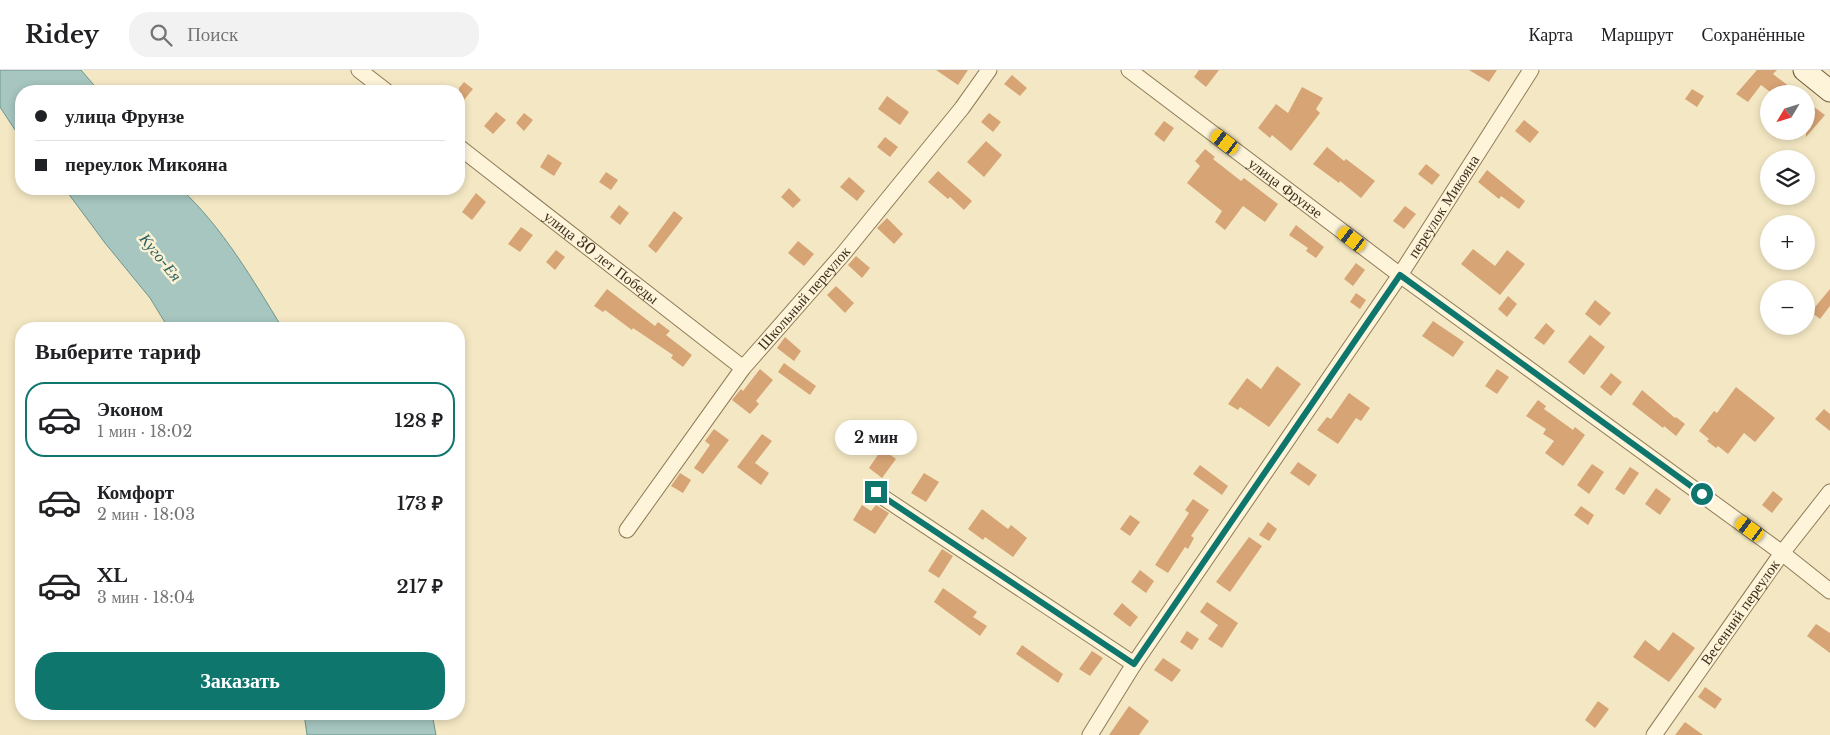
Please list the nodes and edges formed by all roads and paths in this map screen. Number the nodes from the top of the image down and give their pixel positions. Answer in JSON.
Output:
{"nodes":[{"id":1,"x":989,"y":70,"type":"edge"},
{"id":2,"x":1129,"y":70,"type":"edge"},
{"id":3,"x":1531,"y":70,"type":"edge"},
{"id":4,"x":1804,"y":70,"type":"edge"},
{"id":5,"x":367,"y":72,"type":"edge"},
{"id":6,"x":380,"y":85,"type":"edge"},
{"id":7,"x":1830,"y":91,"type":"edge"},
{"id":8,"x":465,"y":152,"type":"edge"},
{"id":9,"x":1400,"y":275,"type":"junction"},
{"id":10,"x":744,"y":368,"type":"junction"},
{"id":11,"x":876,"y":492,"type":"dead end"},
{"id":12,"x":1830,"y":492,"type":"edge"},
{"id":13,"x":627,"y":530,"type":"dead end"},
{"id":14,"x":1782,"y":553,"type":"junction"},
{"id":15,"x":1830,"y":591,"type":"edge"},
{"id":16,"x":1134,"y":664,"type":"junction"},
{"id":17,"x":1090,"y":735,"type":"edge"},
{"id":18,"x":1654,"y":735,"type":"edge"}],
"edges":[{"from":1,"to":10,"type":"street","name":"Школьный переулок"},
{"from":2,"to":9,"type":"street","name":"улица Фрунзе"},
{"from":3,"to":9,"type":"street","name":"переулок Микояна"},
{"from":4,"to":7,"type":"street"},
{"from":5,"to":6,"type":"street"},
{"from":8,"to":10,"type":"street","name":"улица 30 лет Победы"},
{"from":9,"to":14,"type":"street","name":"улица Фрунзе"},
{"from":9,"to":16,"type":"street","name":"переулок Микояна"},
{"from":10,"to":13,"type":"street","name":"Школьный переулок"},
{"from":11,"to":16,"type":"street"},
{"from":12,"to":14,"type":"street","name":"Весенний переулок"},
{"from":14,"to":15,"type":"street","name":"улица Фрунзе"},
{"from":14,"to":18,"type":"street","name":"Весенний переулок"},
{"from":16,"to":17,"type":"street","name":"переулок Микояна"}]}
